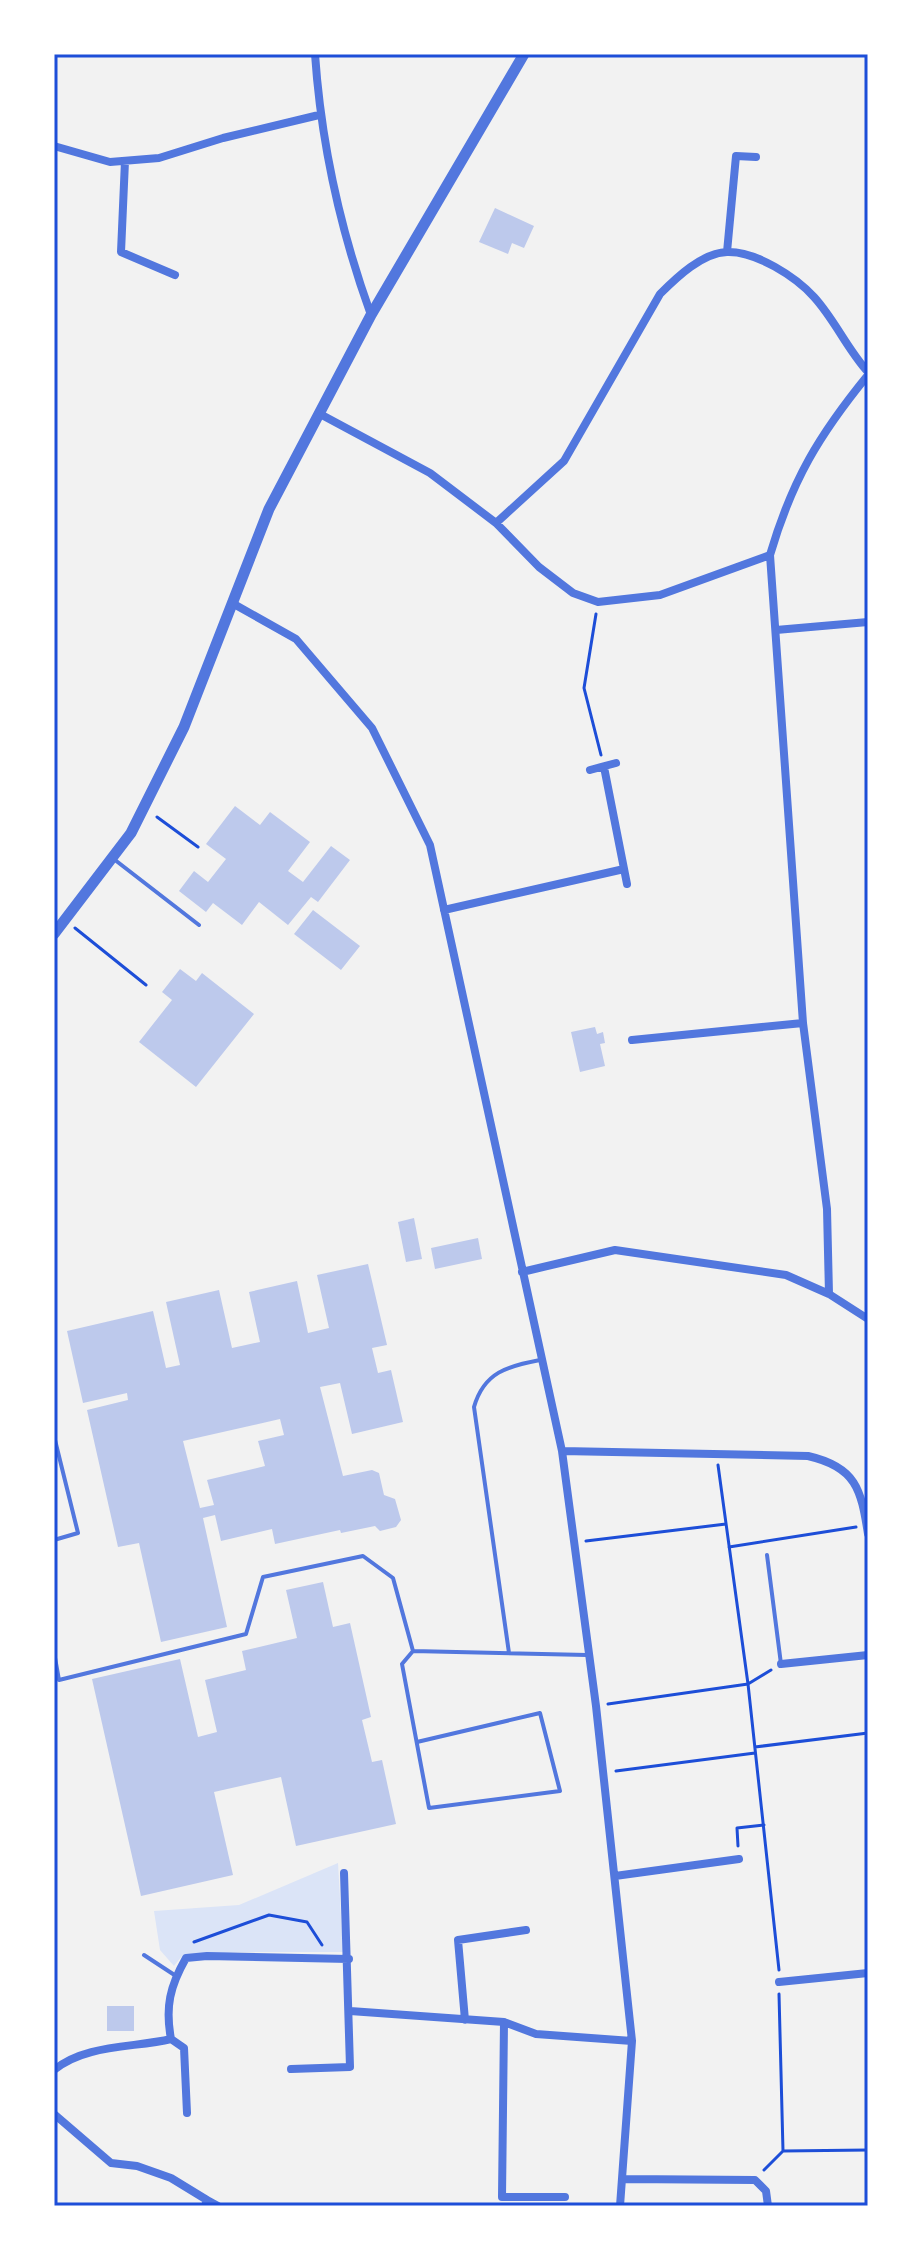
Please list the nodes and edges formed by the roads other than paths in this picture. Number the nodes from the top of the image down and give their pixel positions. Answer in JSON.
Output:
{"nodes":[{"id":1,"x":315,"y":54,"type":"edge"},
{"id":2,"x":524,"y":54,"type":"edge"},
{"id":3,"x":319,"y":115,"type":"junction"},
{"id":4,"x":54,"y":146,"type":"edge"},
{"id":5,"x":756,"y":157,"type":"dead end"},
{"id":6,"x":125,"y":161,"type":"junction"},
{"id":7,"x":727,"y":252,"type":"junction"},
{"id":8,"x":175,"y":275,"type":"dead end"},
{"id":9,"x":371,"y":315,"type":"junction"},
{"id":10,"x":868,"y":374,"type":"edge"},
{"id":11,"x":320,"y":414,"type":"junction"},
{"id":12,"x":496,"y":523,"type":"junction"},
{"id":13,"x":770,"y":555,"type":"junction"},
{"id":14,"x":232,"y":603,"type":"junction"},
{"id":15,"x":868,"y":622,"type":"edge"},
{"id":16,"x":776,"y":630,"type":"junction"},
{"id":17,"x":616,"y":763,"type":"dead end"},
{"id":18,"x":604,"y":767,"type":"junction"},
{"id":19,"x":590,"y":770,"type":"dead end"},
{"id":20,"x":113,"y":858,"type":"junction"},
{"id":21,"x":624,"y":869,"type":"junction"},
{"id":22,"x":627,"y":884,"type":"dead end"},
{"id":23,"x":444,"y":910,"type":"junction"},
{"id":24,"x":199,"y":925,"type":"dead end"},
{"id":25,"x":54,"y":934,"type":"edge"},
{"id":26,"x":803,"y":1023,"type":"junction"},
{"id":27,"x":632,"y":1040,"type":"dead end"},
{"id":28,"x":522,"y":1272,"type":"junction"},
{"id":29,"x":829,"y":1294,"type":"junction"},
{"id":30,"x":868,"y":1319,"type":"edge"},
{"id":31,"x":542,"y":1360,"type":"junction"},
{"id":32,"x":54,"y":1436,"type":"edge"},
{"id":33,"x":562,"y":1451,"type":"junction"},
{"id":34,"x":867,"y":1530,"type":"edge"},
{"id":35,"x":54,"y":1540,"type":"edge"},
{"id":36,"x":767,"y":1555,"type":"dead end"},
{"id":37,"x":413,"y":1651,"type":"junction"},
{"id":38,"x":54,"y":1652,"type":"edge"},
{"id":39,"x":509,"y":1653,"type":"junction"},
{"id":40,"x":590,"y":1655,"type":"junction"},
{"id":41,"x":868,"y":1655,"type":"edge"},
{"id":42,"x":781,"y":1664,"type":"joint"},
{"id":43,"x":417,"y":1742,"type":"junction"},
{"id":44,"x":739,"y":1859,"type":"road end"},
{"id":45,"x":344,"y":1873,"type":"dead end"},
{"id":46,"x":615,"y":1876,"type":"junction"},
{"id":47,"x":526,"y":1930,"type":"dead end"},
{"id":48,"x":144,"y":1955,"type":"dead end"},
{"id":49,"x":349,"y":1959,"type":"junction"},
{"id":50,"x":868,"y":1973,"type":"edge"},
{"id":51,"x":176,"y":1976,"type":"junction"},
{"id":52,"x":779,"y":1982,"type":"road end"},
{"id":53,"x":350,"y":2011,"type":"junction"},
{"id":54,"x":465,"y":2020,"type":"junction"},
{"id":55,"x":504,"y":2022,"type":"junction"},
{"id":56,"x":171,"y":2039,"type":"junction"},
{"id":57,"x":632,"y":2041,"type":"junction"},
{"id":58,"x":291,"y":2069,"type":"dead end"},
{"id":59,"x":54,"y":2070,"type":"edge"},
{"id":60,"x":187,"y":2113,"type":"dead end"},
{"id":61,"x":54,"y":2114,"type":"edge"},
{"id":62,"x":624,"y":2179,"type":"junction"},
{"id":63,"x":565,"y":2197,"type":"dead end"},
{"id":64,"x":206,"y":2203,"type":"edge"},
{"id":65,"x":218,"y":2206,"type":"edge"},
{"id":66,"x":620,"y":2206,"type":"edge"},
{"id":67,"x":768,"y":2206,"type":"edge"}],
"edges":[{"from":1,"to":3,"type":"street"},
{"from":2,"to":9,"type":"street"},
{"from":3,"to":6,"type":"street"},
{"from":3,"to":9,"type":"street"},
{"from":4,"to":6,"type":"street"},
{"from":5,"to":7,"type":"street"},
{"from":6,"to":8,"type":"street"},
{"from":7,"to":10,"type":"street"},
{"from":7,"to":12,"type":"street"},
{"from":9,"to":11,"type":"street"},
{"from":10,"to":13,"type":"street"},
{"from":11,"to":12,"type":"street"},
{"from":11,"to":14,"type":"street"},
{"from":12,"to":13,"type":"street"},
{"from":13,"to":16,"type":"street"},
{"from":14,"to":20,"type":"street"},
{"from":14,"to":23,"type":"street"},
{"from":15,"to":16,"type":"street"},
{"from":16,"to":26,"type":"street"},
{"from":17,"to":18,"type":"street"},
{"from":18,"to":19,"type":"street"},
{"from":18,"to":21,"type":"street"},
{"from":20,"to":24,"type":"lane"},
{"from":20,"to":25,"type":"street"},
{"from":21,"to":22,"type":"street"},
{"from":21,"to":23,"type":"street"},
{"from":23,"to":28,"type":"street"},
{"from":26,"to":27,"type":"street"},
{"from":26,"to":29,"type":"street"},
{"from":28,"to":29,"type":"street"},
{"from":28,"to":31,"type":"street"},
{"from":29,"to":30,"type":"street"},
{"from":31,"to":33,"type":"street"},
{"from":31,"to":39,"type":"lane"},
{"from":32,"to":35,"type":"lane"},
{"from":33,"to":34,"type":"street"},
{"from":33,"to":40,"type":"street"},
{"from":36,"to":42,"type":"lane"},
{"from":37,"to":38,"type":"lane"},
{"from":37,"to":39,"type":"lane"},
{"from":37,"to":43,"type":"lane"},
{"from":39,"to":40,"type":"lane"},
{"from":40,"to":46,"type":"street"},
{"from":41,"to":42,"type":"street"},
{"from":43,"to":43,"type":"lane"},
{"from":44,"to":46,"type":"street"},
{"from":45,"to":49,"type":"street"},
{"from":46,"to":57,"type":"street"},
{"from":47,"to":54,"type":"street"},
{"from":48,"to":51,"type":"lane"},
{"from":49,"to":51,"type":"street"},
{"from":49,"to":53,"type":"street"},
{"from":50,"to":52,"type":"street"},
{"from":51,"to":56,"type":"street"},
{"from":53,"to":54,"type":"street"},
{"from":53,"to":58,"type":"street"},
{"from":54,"to":55,"type":"street"},
{"from":55,"to":57,"type":"street"},
{"from":55,"to":63,"type":"street"},
{"from":56,"to":59,"type":"street"},
{"from":56,"to":60,"type":"street"},
{"from":57,"to":62,"type":"street"},
{"from":61,"to":64,"type":"street"},
{"from":62,"to":66,"type":"street"},
{"from":62,"to":67,"type":"street"},
{"from":64,"to":65,"type":"street"}]}
